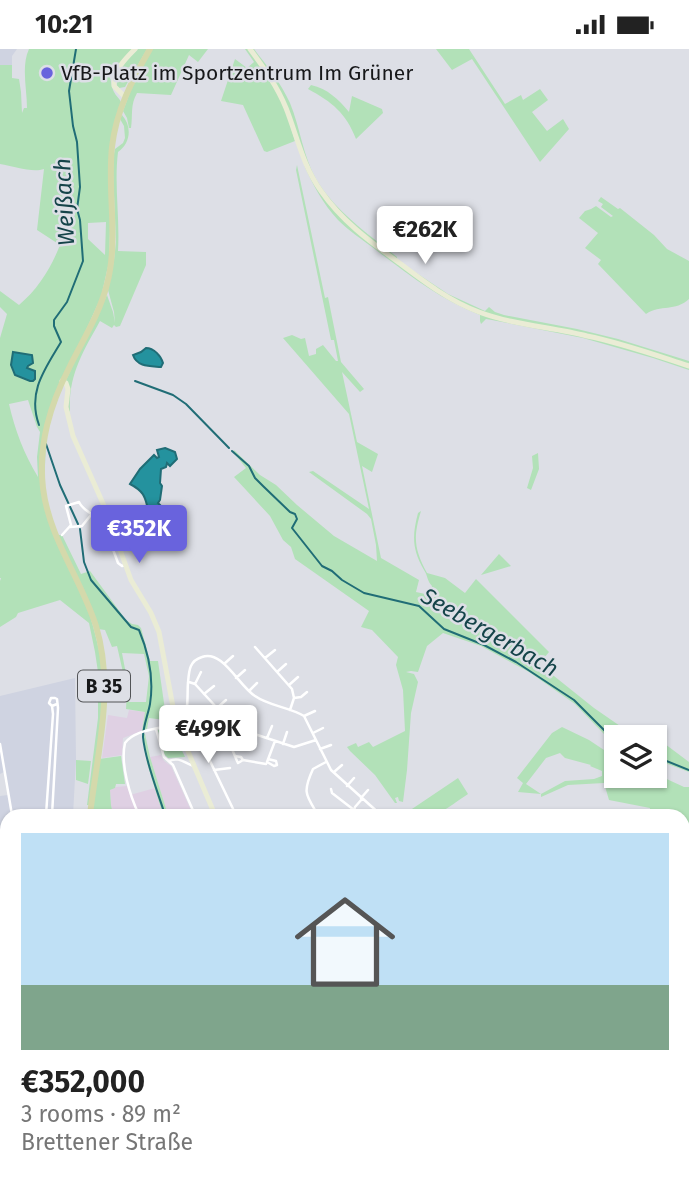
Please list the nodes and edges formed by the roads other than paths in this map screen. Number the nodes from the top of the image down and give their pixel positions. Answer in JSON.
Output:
{"nodes":[{"id":1,"x":135,"y":49,"type":"edge"},
{"id":2,"x":150,"y":49,"type":"edge"},
{"id":3,"x":250,"y":49,"type":"edge"},
{"id":4,"x":132,"y":80,"type":"junction"},
{"id":5,"x":114,"y":86,"type":"junction"},
{"id":6,"x":124,"y":98,"type":"junction"},
{"id":7,"x":689,"y":366,"type":"edge"},
{"id":8,"x":62,"y":382,"type":"junction"},
{"id":9,"x":55,"y":396,"type":"junction"},
{"id":10,"x":66,"y":396,"type":"junction"},
{"id":11,"x":91,"y":515,"type":"junction"},
{"id":12,"x":70,"y":527,"type":"junction"},
{"id":13,"x":62,"y":535,"type":"dead end"},
{"id":14,"x":125,"y":565,"type":"junction"},
{"id":15,"x":255,"y":647,"type":"dead end"},
{"id":16,"x":275,"y":650,"type":"dead end"},
{"id":17,"x":233,"y":656,"type":"dead end"},
{"id":18,"x":265,"y":658,"type":"junction"},
{"id":19,"x":224,"y":664,"type":"junction"},
{"id":20,"x":286,"y":664,"type":"dead end"},
{"id":21,"x":245,"y":670,"type":"dead end"},
{"id":22,"x":201,"y":672,"type":"dead end"},
{"id":23,"x":277,"y":672,"type":"junction"},
{"id":24,"x":298,"y":677,"type":"dead end"},
{"id":25,"x":236,"y":678,"type":"junction"},
{"id":26,"x":188,"y":682,"type":"junction"},
{"id":27,"x":257,"y":683,"type":"dead end"},
{"id":28,"x":195,"y":684,"type":"junction"},
{"id":29,"x":289,"y":685,"type":"junction"},
{"id":30,"x":214,"y":686,"type":"dead end"},
{"id":31,"x":248,"y":691,"type":"junction"},
{"id":32,"x":307,"y":692,"type":"dead end"},
{"id":33,"x":205,"y":694,"type":"junction"},
{"id":34,"x":294,"y":698,"type":"junction"},
{"id":35,"x":226,"y":700,"type":"dead end"},
{"id":36,"x":57,"y":704,"type":"junction"},
{"id":37,"x":52,"y":706,"type":"junction"},
{"id":38,"x":217,"y":708,"type":"junction"},
{"id":39,"x":290,"y":710,"type":"junction"},
{"id":40,"x":315,"y":711,"type":"dead end"},
{"id":41,"x":187,"y":712,"type":"junction"},
{"id":42,"x":238,"y":714,"type":"dead end"},
{"id":43,"x":304,"y":716,"type":"junction"},
{"id":44,"x":256,"y":721,"type":"dead end"},
{"id":45,"x":176,"y":723,"type":"junction"},
{"id":46,"x":231,"y":723,"type":"junction"},
{"id":47,"x":272,"y":726,"type":"dead end"},
{"id":48,"x":323,"y":728,"type":"dead end"},
{"id":49,"x":156,"y":729,"type":"junction"},
{"id":50,"x":287,"y":732,"type":"dead end"},
{"id":51,"x":252,"y":733,"type":"junction"},
{"id":52,"x":313,"y":733,"type":"junction"},
{"id":53,"x":267,"y":738,"type":"junction"},
{"id":54,"x":316,"y":740,"type":"junction"},
{"id":55,"x":275,"y":741,"type":"junction"},
{"id":56,"x":0,"y":744,"type":"edge"},
{"id":57,"x":250,"y":744,"type":"dead end"},
{"id":58,"x":283,"y":744,"type":"junction"},
{"id":59,"x":331,"y":744,"type":"dead end"},
{"id":60,"x":320,"y":749,"type":"junction"},
{"id":61,"x":169,"y":761,"type":"junction"},
{"id":62,"x":326,"y":762,"type":"junction"},
{"id":63,"x":342,"y":765,"type":"dead end"},
{"id":64,"x":194,"y":766,"type":"junction"},
{"id":65,"x":230,"y":768,"type":"dead end"},
{"id":66,"x":214,"y":770,"type":"junction"},
{"id":67,"x":334,"y":773,"type":"junction"},
{"id":68,"x":355,"y":778,"type":"dead end"},
{"id":69,"x":347,"y":786,"type":"junction"},
{"id":70,"x":331,"y":789,"type":"dead end"},
{"id":71,"x":368,"y":790,"type":"dead end"},
{"id":72,"x":362,"y":798,"type":"junction"},
{"id":73,"x":11,"y":809,"type":"edge"},
{"id":74,"x":46,"y":809,"type":"edge"},
{"id":75,"x":52,"y":809,"type":"edge"},
{"id":76,"x":91,"y":809,"type":"edge"},
{"id":77,"x":137,"y":809,"type":"edge"},
{"id":78,"x":192,"y":809,"type":"edge"},
{"id":79,"x":212,"y":809,"type":"edge"},
{"id":80,"x":233,"y":809,"type":"edge"},
{"id":81,"x":315,"y":809,"type":"edge"},
{"id":82,"x":353,"y":809,"type":"edge"},
{"id":83,"x":354,"y":809,"type":"edge"},
{"id":84,"x":374,"y":809,"type":"edge"}],
"edges":[{"from":1,"to":5,"type":"main road"},
{"from":2,"to":4,"type":"main road","number":"B 35"},
{"from":3,"to":7,"type":"main road"},
{"from":4,"to":5,"type":"main road"},
{"from":4,"to":6,"type":"main road","number":"B 35"},
{"from":5,"to":6,"type":"main road"},
{"from":6,"to":8,"type":"main road","number":"B 35"},
{"from":8,"to":9,"type":"main road","number":"B 35"},
{"from":8,"to":10,"type":"main road"},
{"from":9,"to":10,"type":"main road"},
{"from":9,"to":76,"type":"main road","number":"B 35"},
{"from":10,"to":14,"type":"main road"},
{"from":11,"to":12,"type":"street"},
{"from":11,"to":12,"type":"street"},
{"from":11,"to":14,"type":"street"},
{"from":12,"to":13,"type":"street"},
{"from":14,"to":45,"type":"main road"},
{"from":15,"to":18,"type":"street"},
{"from":16,"to":18,"type":"street"},
{"from":17,"to":19,"type":"street"},
{"from":18,"to":23,"type":"street"},
{"from":19,"to":25,"type":"street"},
{"from":19,"to":26,"type":"street"},
{"from":20,"to":23,"type":"street"},
{"from":21,"to":25,"type":"street"},
{"from":22,"to":28,"type":"street"},
{"from":23,"to":29,"type":"street"},
{"from":24,"to":29,"type":"street"},
{"from":25,"to":31,"type":"street"},
{"from":26,"to":28,"type":"street"},
{"from":26,"to":41,"type":"street"},
{"from":27,"to":31,"type":"street"},
{"from":28,"to":33,"type":"street"},
{"from":29,"to":34,"type":"street"},
{"from":30,"to":33,"type":"street"},
{"from":31,"to":39,"type":"street"},
{"from":32,"to":34,"type":"street"},
{"from":33,"to":38,"type":"street"},
{"from":34,"to":39,"type":"street"},
{"from":35,"to":38,"type":"street"},
{"from":36,"to":37,"type":"street"},
{"from":36,"to":37,"type":"street"},
{"from":36,"to":75,"type":"street"},
{"from":37,"to":74,"type":"street"},
{"from":38,"to":46,"type":"street"},
{"from":39,"to":43,"type":"street"},
{"from":40,"to":43,"type":"street"},
{"from":41,"to":45,"type":"street"},
{"from":41,"to":66,"type":"street"},
{"from":42,"to":46,"type":"street"},
{"from":43,"to":52,"type":"street"},
{"from":44,"to":51,"type":"street"},
{"from":45,"to":49,"type":"street"},
{"from":45,"to":64,"type":"main road"},
{"from":46,"to":51,"type":"street"},
{"from":46,"to":55,"type":"street"},
{"from":47,"to":53,"type":"street"},
{"from":48,"to":52,"type":"street"},
{"from":49,"to":61,"type":"street"},
{"from":49,"to":77,"type":"street"},
{"from":50,"to":58,"type":"street"},
{"from":51,"to":53,"type":"street"},
{"from":51,"to":57,"type":"street"},
{"from":52,"to":54,"type":"street"},
{"from":53,"to":55,"type":"street"},
{"from":54,"to":58,"type":"street"},
{"from":54,"to":60,"type":"street"},
{"from":55,"to":58,"type":"street"},
{"from":56,"to":73,"type":"street"},
{"from":59,"to":60,"type":"street"},
{"from":60,"to":62,"type":"street"},
{"from":61,"to":64,"type":"street"},
{"from":61,"to":78,"type":"street"},
{"from":62,"to":67,"type":"street"},
{"from":62,"to":81,"type":"street"},
{"from":63,"to":67,"type":"street"},
{"from":64,"to":79,"type":"main road"},
{"from":65,"to":66,"type":"street"},
{"from":66,"to":80,"type":"street"},
{"from":67,"to":69,"type":"street"},
{"from":68,"to":69,"type":"street"},
{"from":69,"to":72,"type":"street"},
{"from":70,"to":82,"type":"street"},
{"from":71,"to":72,"type":"street"},
{"from":72,"to":83,"type":"street"},
{"from":72,"to":84,"type":"street"}]}
